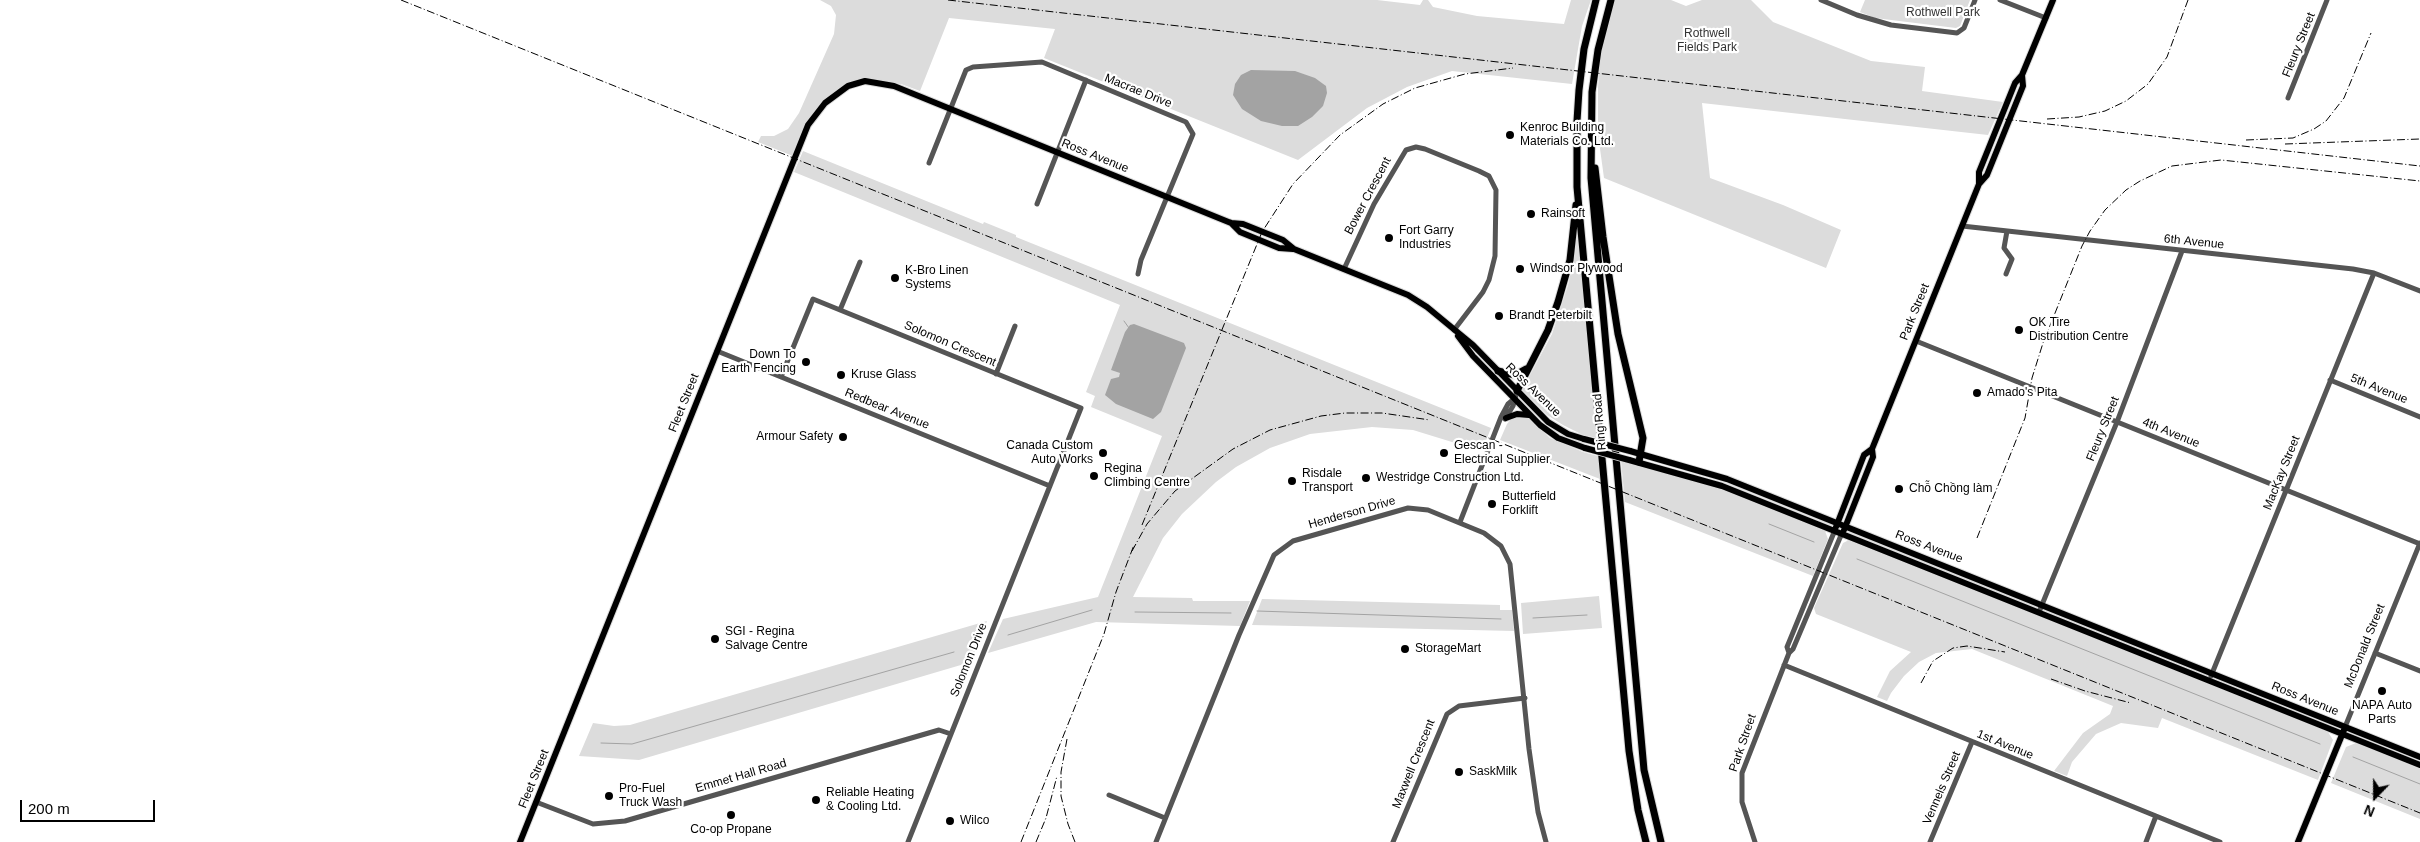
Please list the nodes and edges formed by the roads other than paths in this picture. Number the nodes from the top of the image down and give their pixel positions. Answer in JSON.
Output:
{"nodes":[{"id":1,"x":1596,"y":0,"type":"edge"},
{"id":2,"x":1610,"y":0,"type":"edge"},
{"id":3,"x":1976,"y":0,"type":"edge"},
{"id":4,"x":2000,"y":0,"type":"edge"},
{"id":5,"x":2053,"y":0,"type":"edge"},
{"id":6,"x":2327,"y":0,"type":"edge"},
{"id":7,"x":1824,"y":1,"type":"edge"},
{"id":8,"x":2046,"y":18,"type":"junction"},
{"id":9,"x":1086,"y":80,"type":"junction"},
{"id":10,"x":2288,"y":98,"type":"dead end"},
{"id":11,"x":950,"y":110,"type":"junction"},
{"id":12,"x":1590,"y":135,"type":"junction"},
{"id":13,"x":1057,"y":153,"type":"junction"},
{"id":14,"x":929,"y":163,"type":"dead end"},
{"id":15,"x":1578,"y":187,"type":"junction"},
{"id":16,"x":1166,"y":197,"type":"junction"},
{"id":17,"x":1037,"y":204,"type":"dead end"},
{"id":18,"x":1962,"y":226,"type":"junction"},
{"id":19,"x":2007,"y":231,"type":"junction"},
{"id":20,"x":2182,"y":251,"type":"junction"},
{"id":21,"x":860,"y":262,"type":"dead end"},
{"id":22,"x":1344,"y":269,"type":"junction"},
{"id":23,"x":2374,"y":273,"type":"junction"},
{"id":24,"x":1138,"y":274,"type":"dead end"},
{"id":25,"x":2006,"y":274,"type":"dead end"},
{"id":26,"x":2420,"y":291,"type":"edge"},
{"id":27,"x":840,"y":310,"type":"junction"},
{"id":28,"x":1015,"y":326,"type":"dead end"},
{"id":29,"x":1454,"y":330,"type":"junction"},
{"id":30,"x":1916,"y":341,"type":"junction"},
{"id":31,"x":717,"y":351,"type":"junction"},
{"id":32,"x":1528,"y":367,"type":"junction"},
{"id":33,"x":1498,"y":371,"type":"junction"},
{"id":34,"x":996,"y":374,"type":"junction"},
{"id":35,"x":781,"y":377,"type":"junction"},
{"id":36,"x":2330,"y":380,"type":"junction"},
{"id":37,"x":1517,"y":391,"type":"junction"},
{"id":38,"x":1514,"y":399,"type":"junction"},
{"id":39,"x":1529,"y":415,"type":"junction"},
{"id":40,"x":2420,"y":417,"type":"edge"},
{"id":41,"x":1503,"y":420,"type":"junction"},
{"id":42,"x":2117,"y":422,"type":"junction"},
{"id":43,"x":1872,"y":449,"type":"junction"},
{"id":44,"x":1642,"y":454,"type":"junction"},
{"id":45,"x":1639,"y":462,"type":"junction"},
{"id":46,"x":1050,"y":486,"type":"junction"},
{"id":47,"x":2286,"y":490,"type":"junction"},
{"id":48,"x":1460,"y":522,"type":"junction"},
{"id":49,"x":1838,"y":523,"type":"junction"},
{"id":50,"x":1845,"y":526,"type":"junction"},
{"id":51,"x":1835,"y":530,"type":"junction"},
{"id":52,"x":1842,"y":533,"type":"junction"},
{"id":53,"x":2420,"y":543,"type":"edge"},
{"id":54,"x":2042,"y":604,"type":"junction"},
{"id":55,"x":2039,"y":612,"type":"junction"},
{"id":56,"x":2375,"y":652,"type":"junction"},
{"id":57,"x":1789,"y":653,"type":"junction"},
{"id":58,"x":1784,"y":665,"type":"junction"},
{"id":59,"x":2420,"y":671,"type":"edge"},
{"id":60,"x":2212,"y":673,"type":"junction"},
{"id":61,"x":2209,"y":681,"type":"junction"},
{"id":62,"x":1525,"y":698,"type":"junction"},
{"id":63,"x":2345,"y":727,"type":"junction"},
{"id":64,"x":951,"y":734,"type":"junction"},
{"id":65,"x":2342,"y":734,"type":"junction"},
{"id":66,"x":1972,"y":742,"type":"junction"},
{"id":67,"x":2420,"y":757,"type":"edge"},
{"id":68,"x":2420,"y":765,"type":"edge"},
{"id":69,"x":1109,"y":795,"type":"dead end"},
{"id":70,"x":536,"y":802,"type":"junction"},
{"id":71,"x":2156,"y":816,"type":"junction"},
{"id":72,"x":1165,"y":818,"type":"junction"},
{"id":73,"x":520,"y":842,"type":"edge"},
{"id":74,"x":908,"y":842,"type":"edge"},
{"id":75,"x":1156,"y":842,"type":"edge"},
{"id":76,"x":1393,"y":842,"type":"edge"},
{"id":77,"x":1546,"y":842,"type":"edge"},
{"id":78,"x":1646,"y":842,"type":"edge"},
{"id":79,"x":1661,"y":842,"type":"edge"},
{"id":80,"x":1755,"y":842,"type":"edge"},
{"id":81,"x":1930,"y":842,"type":"edge"},
{"id":82,"x":2146,"y":842,"type":"edge"},
{"id":83,"x":2220,"y":842,"type":"edge"},
{"id":84,"x":2298,"y":842,"type":"edge"}],
"edges":[{"from":1,"to":15,"type":"highway","name":"Ring Road"},
{"from":2,"to":12,"type":"highway","name":"Ring Road"},
{"from":3,"to":7,"type":"street"},
{"from":4,"to":8,"type":"street"},
{"from":5,"to":8,"type":"main road","name":"Park Street"},
{"from":6,"to":10,"type":"street","name":"Fleury Street"},
{"from":8,"to":18,"type":"main road","name":"Park Street"},
{"from":9,"to":11,"type":"street","name":"Macrae Drive"},
{"from":9,"to":13,"type":"street"},
{"from":9,"to":16,"type":"street","name":"Macrae Drive"},
{"from":11,"to":13,"type":"main road","name":"Ross Avenue"},
{"from":11,"to":14,"type":"street","name":"Macrae Drive"},
{"from":11,"to":31,"type":"main road","name":"Fleet Street"},
{"from":12,"to":44,"type":"highway"},
{"from":12,"to":79,"type":"highway","name":"Ring Road"},
{"from":13,"to":16,"type":"main road","name":"Ross Avenue"},
{"from":13,"to":17,"type":"street"},
{"from":15,"to":32,"type":"highway"},
{"from":15,"to":78,"type":"highway","name":"Ring Road"},
{"from":16,"to":22,"type":"main road","name":"Ross Avenue"},
{"from":16,"to":24,"type":"street","name":"Macrae Drive"},
{"from":18,"to":19,"type":"street","name":"6th Avenue"},
{"from":18,"to":30,"type":"main road","name":"Park Street"},
{"from":19,"to":20,"type":"street","name":"6th Avenue"},
{"from":19,"to":25,"type":"street"},
{"from":20,"to":23,"type":"street","name":"6th Avenue"},
{"from":20,"to":42,"type":"street","name":"Fleury Street"},
{"from":21,"to":27,"type":"street"},
{"from":22,"to":29,"type":"main road","name":"Ross Avenue"},
{"from":22,"to":29,"type":"street","name":"Bower Crescent"},
{"from":23,"to":26,"type":"street","name":"6th Avenue"},
{"from":23,"to":36,"type":"street","name":"MacKay Street"},
{"from":27,"to":34,"type":"street","name":"Solomon Crescent"},
{"from":27,"to":35,"type":"street","name":"Solomon Crescent"},
{"from":28,"to":34,"type":"street"},
{"from":29,"to":33,"type":"main road","name":"Ross Avenue"},
{"from":29,"to":38,"type":"main road","name":"Ross Avenue"},
{"from":30,"to":42,"type":"street","name":"4th Avenue"},
{"from":30,"to":43,"type":"main road","name":"Park Street"},
{"from":31,"to":35,"type":"street","name":"Redbear Avenue"},
{"from":31,"to":70,"type":"main road","name":"Fleet Street"},
{"from":32,"to":33,"type":"highway"},
{"from":32,"to":37,"type":"highway"},
{"from":33,"to":37,"type":"main road","name":"Ross Avenue"},
{"from":34,"to":46,"type":"street","name":"Solomon Crescent"},
{"from":35,"to":46,"type":"street","name":"Redbear Avenue"},
{"from":36,"to":40,"type":"street","name":"5th Avenue"},
{"from":36,"to":47,"type":"street","name":"MacKay Street"},
{"from":37,"to":38,"type":"street"},
{"from":37,"to":44,"type":"main road","name":"Ross Avenue","bridge":true},
{"from":38,"to":39,"type":"main road","name":"Ross Avenue"},
{"from":38,"to":41,"type":"street"},
{"from":39,"to":41,"type":"main road"},
{"from":39,"to":45,"type":"main road","name":"Ross Avenue","bridge":true},
{"from":41,"to":48,"type":"street"},
{"from":42,"to":47,"type":"street","name":"4th Avenue"},
{"from":42,"to":54,"type":"street","name":"Fleury Street"},
{"from":43,"to":49,"type":"main road","name":"Park Street"},
{"from":43,"to":50,"type":"main road","name":"Park Street"},
{"from":44,"to":45,"type":"highway"},
{"from":44,"to":49,"type":"main road","name":"Ross Avenue"},
{"from":45,"to":51,"type":"main road","name":"Ross Avenue"},
{"from":46,"to":64,"type":"street","name":"Solomon Drive"},
{"from":47,"to":53,"type":"street","name":"4th Avenue"},
{"from":47,"to":60,"type":"street","name":"MacKay Street"},
{"from":48,"to":62,"type":"street","name":"Henderson Drive"},
{"from":48,"to":72,"type":"street","name":"Henderson Drive"},
{"from":49,"to":50,"type":"main road","name":"Ross Avenue"},
{"from":49,"to":51,"type":"main road","name":"Park Street"},
{"from":50,"to":52,"type":"main road","name":"Park Street"},
{"from":50,"to":54,"type":"main road","name":"Ross Avenue"},
{"from":51,"to":52,"type":"main road","name":"Ross Avenue"},
{"from":51,"to":57,"type":"street","name":"Park Street"},
{"from":52,"to":55,"type":"main road","name":"Ross Avenue"},
{"from":52,"to":57,"type":"street","name":"Park Street"},
{"from":53,"to":56,"type":"street","name":"McDonald Street"},
{"from":54,"to":55,"type":"street","name":"Fleury Street"},
{"from":54,"to":60,"type":"main road","name":"Ross Avenue"},
{"from":55,"to":61,"type":"main road","name":"Ross Avenue"},
{"from":56,"to":59,"type":"street"},
{"from":56,"to":63,"type":"street","name":"McDonald Street"},
{"from":57,"to":58,"type":"street","name":"Park Street"},
{"from":58,"to":66,"type":"street","name":"1st Avenue"},
{"from":58,"to":80,"type":"street","name":"Park Street"},
{"from":60,"to":61,"type":"street","name":"MacKay Street"},
{"from":60,"to":63,"type":"main road","name":"Ross Avenue"},
{"from":61,"to":65,"type":"main road","name":"Ross Avenue"},
{"from":62,"to":76,"type":"street","name":"Maxwell Crescent"},
{"from":62,"to":77,"type":"street","name":"Henderson Drive"},
{"from":63,"to":65,"type":"main road","name":"McDonald Street"},
{"from":63,"to":67,"type":"main road","name":"Ross Avenue"},
{"from":64,"to":70,"type":"street","name":"Emmet Hall Road"},
{"from":64,"to":74,"type":"street","name":"Solomon Drive"},
{"from":65,"to":68,"type":"main road","name":"Ross Avenue"},
{"from":65,"to":84,"type":"main road","name":"McDonald Street"},
{"from":66,"to":71,"type":"street","name":"1st Avenue"},
{"from":66,"to":81,"type":"street","name":"Vennels Street"},
{"from":69,"to":72,"type":"street"},
{"from":70,"to":73,"type":"main road","name":"Fleet Street"},
{"from":71,"to":82,"type":"street"},
{"from":71,"to":83,"type":"street","name":"1st Avenue"},
{"from":72,"to":75,"type":"street","name":"Henderson Drive"}]}
